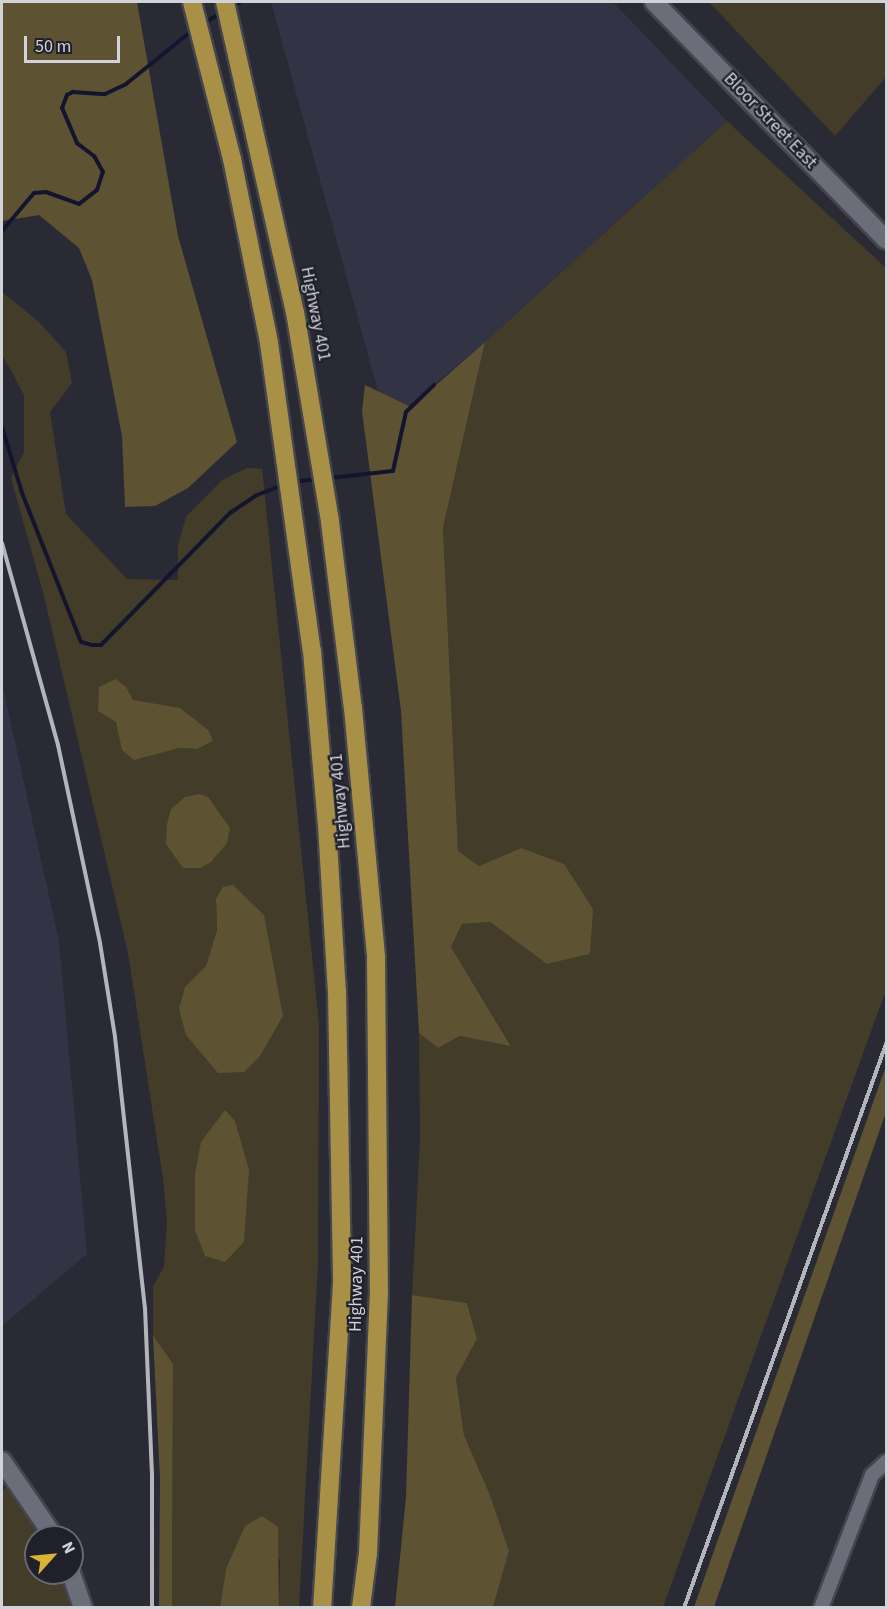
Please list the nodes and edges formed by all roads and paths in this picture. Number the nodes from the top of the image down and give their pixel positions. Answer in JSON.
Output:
{"nodes":[{"id":1,"x":192,"y":2,"type":"edge"},
{"id":2,"x":225,"y":2,"type":"edge"},
{"id":3,"x":654,"y":2,"type":"edge"},
{"id":4,"x":886,"y":240,"type":"edge"},
{"id":5,"x":2,"y":1461,"type":"edge"},
{"id":6,"x":886,"y":1462,"type":"edge"},
{"id":7,"x":46,"y":1525,"type":"edge"},
{"id":8,"x":75,"y":1585,"type":"edge"},
{"id":9,"x":83,"y":1608,"type":"edge"},
{"id":10,"x":322,"y":1608,"type":"edge"},
{"id":11,"x":362,"y":1608,"type":"edge"},
{"id":12,"x":821,"y":1608,"type":"edge"}],
"edges":[{"from":1,"to":10,"type":"highway","name":"Highway 401"},
{"from":2,"to":11,"type":"highway","name":"Highway 401"},
{"from":3,"to":4,"type":"main road","name":"Bloor Street East"},
{"from":5,"to":7,"type":"main road"},
{"from":6,"to":12,"type":"street"},
{"from":8,"to":9,"type":"main road"}]}
